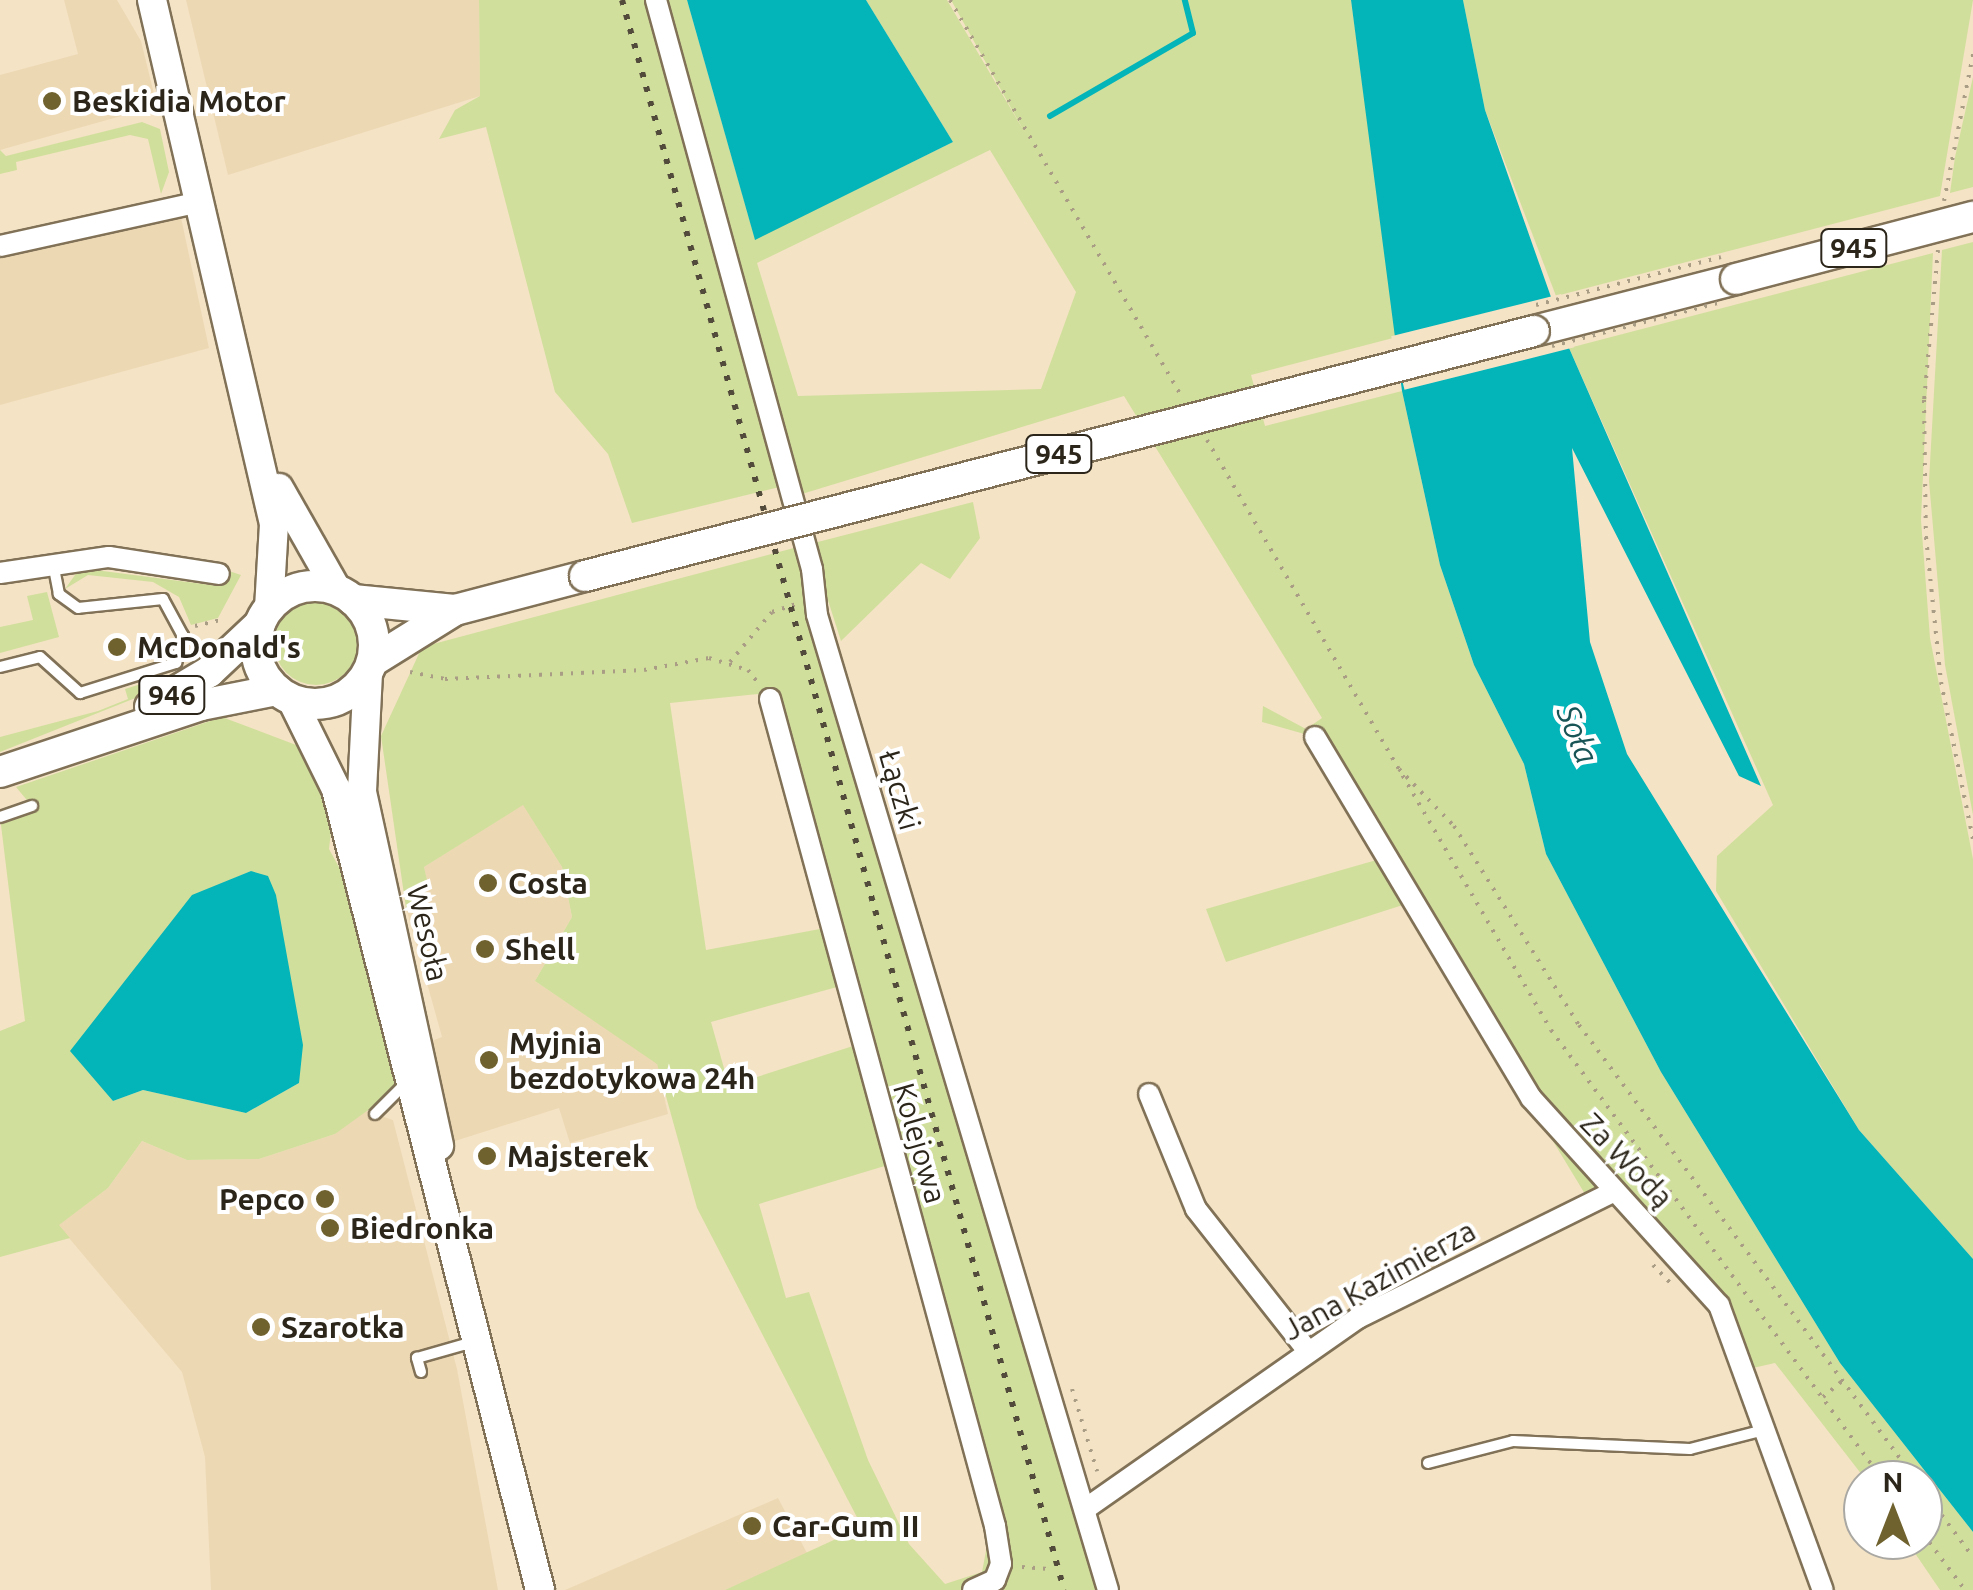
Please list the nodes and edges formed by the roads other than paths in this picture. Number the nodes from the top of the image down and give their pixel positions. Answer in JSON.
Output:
{"nodes":[{"id":1,"x":152,"y":0,"type":"edge"},
{"id":2,"x":656,"y":0,"type":"edge"},
{"id":3,"x":200,"y":202,"type":"junction"},
{"id":4,"x":1973,"y":217,"type":"edge"},
{"id":5,"x":0,"y":246,"type":"edge"},
{"id":6,"x":248,"y":395,"type":"junction"},
{"id":7,"x":53,"y":563,"type":"junction"},
{"id":8,"x":0,"y":573,"type":"edge"},
{"id":9,"x":219,"y":574,"type":"dead end"},
{"id":10,"x":345,"y":595,"type":"junction"},
{"id":11,"x":454,"y":610,"type":"junction"},
{"id":12,"x":264,"y":616,"type":"junction"},
{"id":13,"x":0,"y":667,"type":"edge"},
{"id":14,"x":370,"y":667,"type":"junction"},
{"id":15,"x":285,"y":695,"type":"junction"},
{"id":16,"x":770,"y":699,"type":"road end"},
{"id":17,"x":1316,"y":737,"type":"dead end"},
{"id":18,"x":71,"y":746,"type":"junction"},
{"id":19,"x":0,"y":772,"type":"edge"},
{"id":20,"x":32,"y":806,"type":"dead end"},
{"id":21,"x":0,"y":817,"type":"edge"},
{"id":22,"x":407,"y":1082,"type":"junction"},
{"id":23,"x":1149,"y":1094,"type":"dead end"},
{"id":24,"x":375,"y":1114,"type":"dead end"},
{"id":25,"x":1611,"y":1193,"type":"junction"},
{"id":26,"x":446,"y":1207,"type":"junction"},
{"id":27,"x":479,"y":1340,"type":"junction"},
{"id":28,"x":1307,"y":1350,"type":"junction"},
{"id":29,"x":421,"y":1372,"type":"dead end"},
{"id":30,"x":1764,"y":1430,"type":"junction"},
{"id":31,"x":1428,"y":1463,"type":"dead end"},
{"id":32,"x":1088,"y":1507,"type":"junction"},
{"id":33,"x":540,"y":1590,"type":"edge"},
{"id":34,"x":973,"y":1590,"type":"edge"},
{"id":35,"x":1108,"y":1590,"type":"edge"},
{"id":36,"x":1822,"y":1590,"type":"edge"}],
"edges":[{"from":1,"to":3,"type":"street"},
{"from":2,"to":32,"type":"street","name":"Łączki"},
{"from":3,"to":5,"type":"street"},
{"from":3,"to":6,"type":"street"},
{"from":4,"to":11,"type":"main road","number":"945","bridge":true},
{"from":6,"to":10,"type":"street"},
{"from":6,"to":12,"type":"street"},
{"from":7,"to":8,"type":"street"},
{"from":7,"to":9,"type":"street"},
{"from":7,"to":13,"type":"lane"},
{"from":10,"to":11,"type":"main road","number":"945"},
{"from":10,"to":12,"type":"main road"},
{"from":10,"to":14,"type":"main road"},
{"from":11,"to":14,"type":"main road","number":"945"},
{"from":12,"to":15,"type":"main road"},
{"from":12,"to":18,"type":"main road","number":"946"},
{"from":14,"to":15,"type":"main road"},
{"from":14,"to":26,"type":"street","name":"Wesoła"},
{"from":15,"to":18,"type":"main road","number":"946"},
{"from":15,"to":22,"type":"street","name":"Wesoła"},
{"from":16,"to":34,"type":"street","name":"Kolejowa"},
{"from":17,"to":25,"type":"street","name":"Za Wodą"},
{"from":18,"to":19,"type":"main road","number":"946"},
{"from":20,"to":21,"type":"lane"},
{"from":22,"to":24,"type":"lane"},
{"from":22,"to":26,"type":"street","name":"Wesoła"},
{"from":23,"to":28,"type":"street"},
{"from":25,"to":28,"type":"street","name":"Jana Kazimierza"},
{"from":25,"to":30,"type":"street","name":"Za Wodą"},
{"from":26,"to":27,"type":"street","name":"Wesoła"},
{"from":27,"to":29,"type":"lane"},
{"from":27,"to":33,"type":"street","name":"Wesoła"},
{"from":28,"to":32,"type":"street","name":"Jana Kazimierza"},
{"from":30,"to":31,"type":"lane"},
{"from":30,"to":36,"type":"street","name":"Za Wodą"},
{"from":32,"to":35,"type":"street","name":"Łączki"}]}
